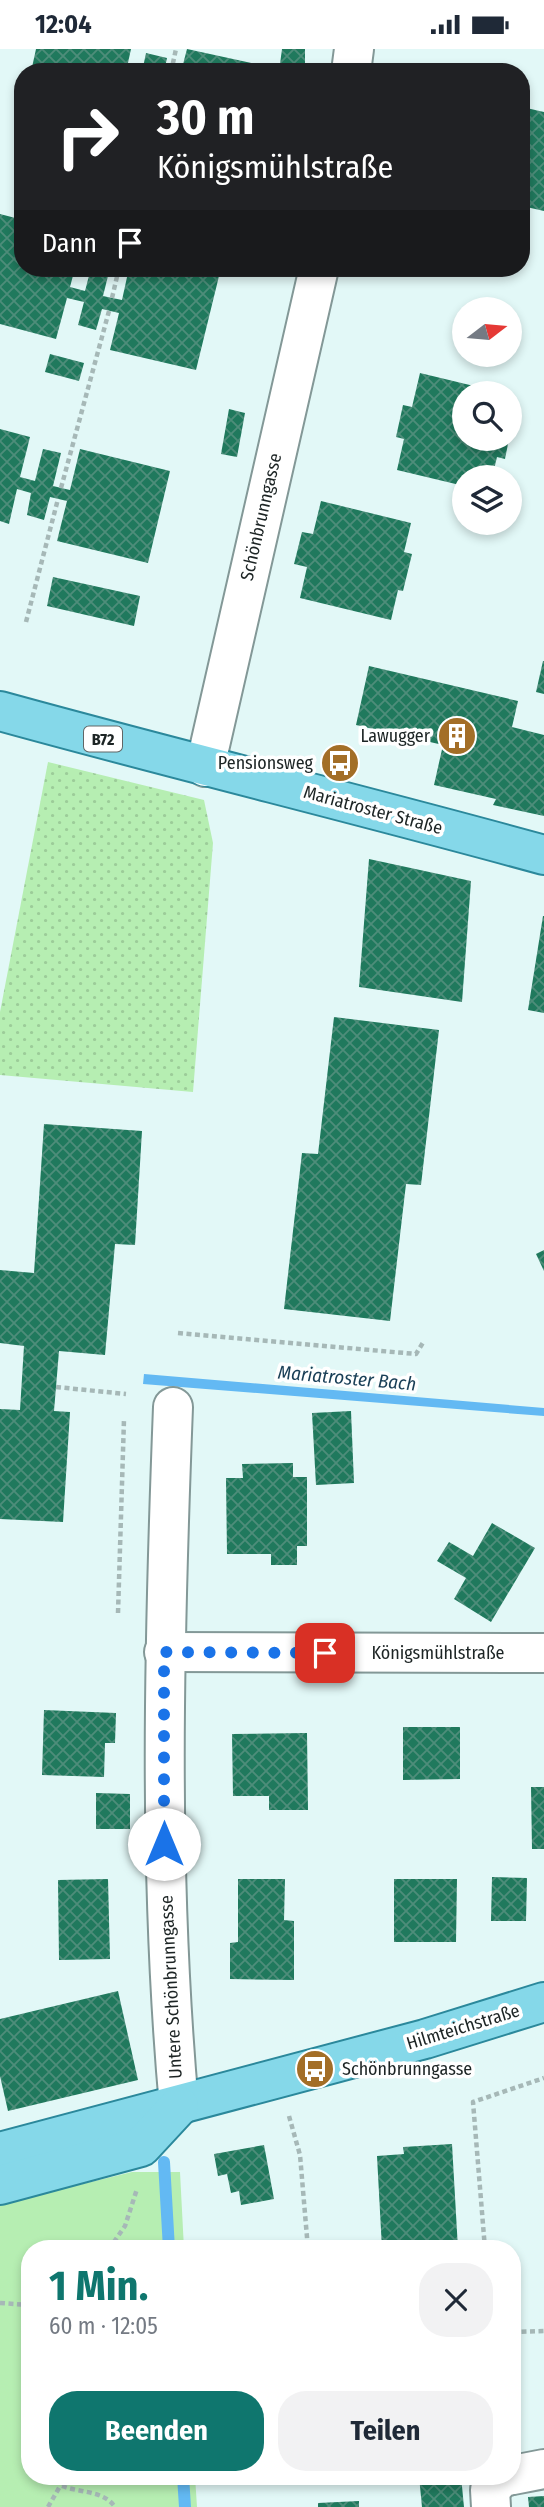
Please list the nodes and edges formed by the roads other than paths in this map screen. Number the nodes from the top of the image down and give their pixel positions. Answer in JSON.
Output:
{"nodes":[{"id":1,"x":317,"y":277,"type":"edge"},
{"id":2,"x":0,"y":711,"type":"edge"},
{"id":3,"x":205,"y":767,"type":"junction"},
{"id":4,"x":544,"y":855,"type":"edge"},
{"id":5,"x":173,"y":1407,"type":"dead end"},
{"id":6,"x":164,"y":1652,"type":"junction"},
{"id":7,"x":544,"y":1653,"type":"edge"},
{"id":8,"x":544,"y":2002,"type":"edge"},
{"id":9,"x":178,"y":2106,"type":"junction"},
{"id":10,"x":0,"y":2151,"type":"edge"},
{"id":11,"x":0,"y":2185,"type":"edge"},
{"id":12,"x":544,"y":2469,"type":"edge"},
{"id":13,"x":521,"y":2474,"type":"edge"},
{"id":14,"x":494,"y":2485,"type":"edge"},
{"id":15,"x":491,"y":2507,"type":"edge"}],
"edges":[{"from":1,"to":3,"type":"street","name":"Schönbrunngasse"},
{"from":2,"to":3,"type":"main road","name":"Mariatroster Straße","number":"B72"},
{"from":3,"to":4,"type":"main road","name":"Mariatroster Straße","number":"B72"},
{"from":5,"to":6,"type":"street","name":"Untere Schönbrunngasse"},
{"from":6,"to":7,"type":"street","name":"Königsmühlstraße"},
{"from":6,"to":9,"type":"street","name":"Untere Schönbrunngasse"},
{"from":8,"to":9,"type":"main road","name":"Hilmteichstraße"},
{"from":9,"to":10,"type":"main road","name":"Hilmteichstraße"},
{"from":9,"to":11,"type":"main road"},
{"from":12,"to":13,"type":"street"},
{"from":14,"to":15,"type":"street"}]}
